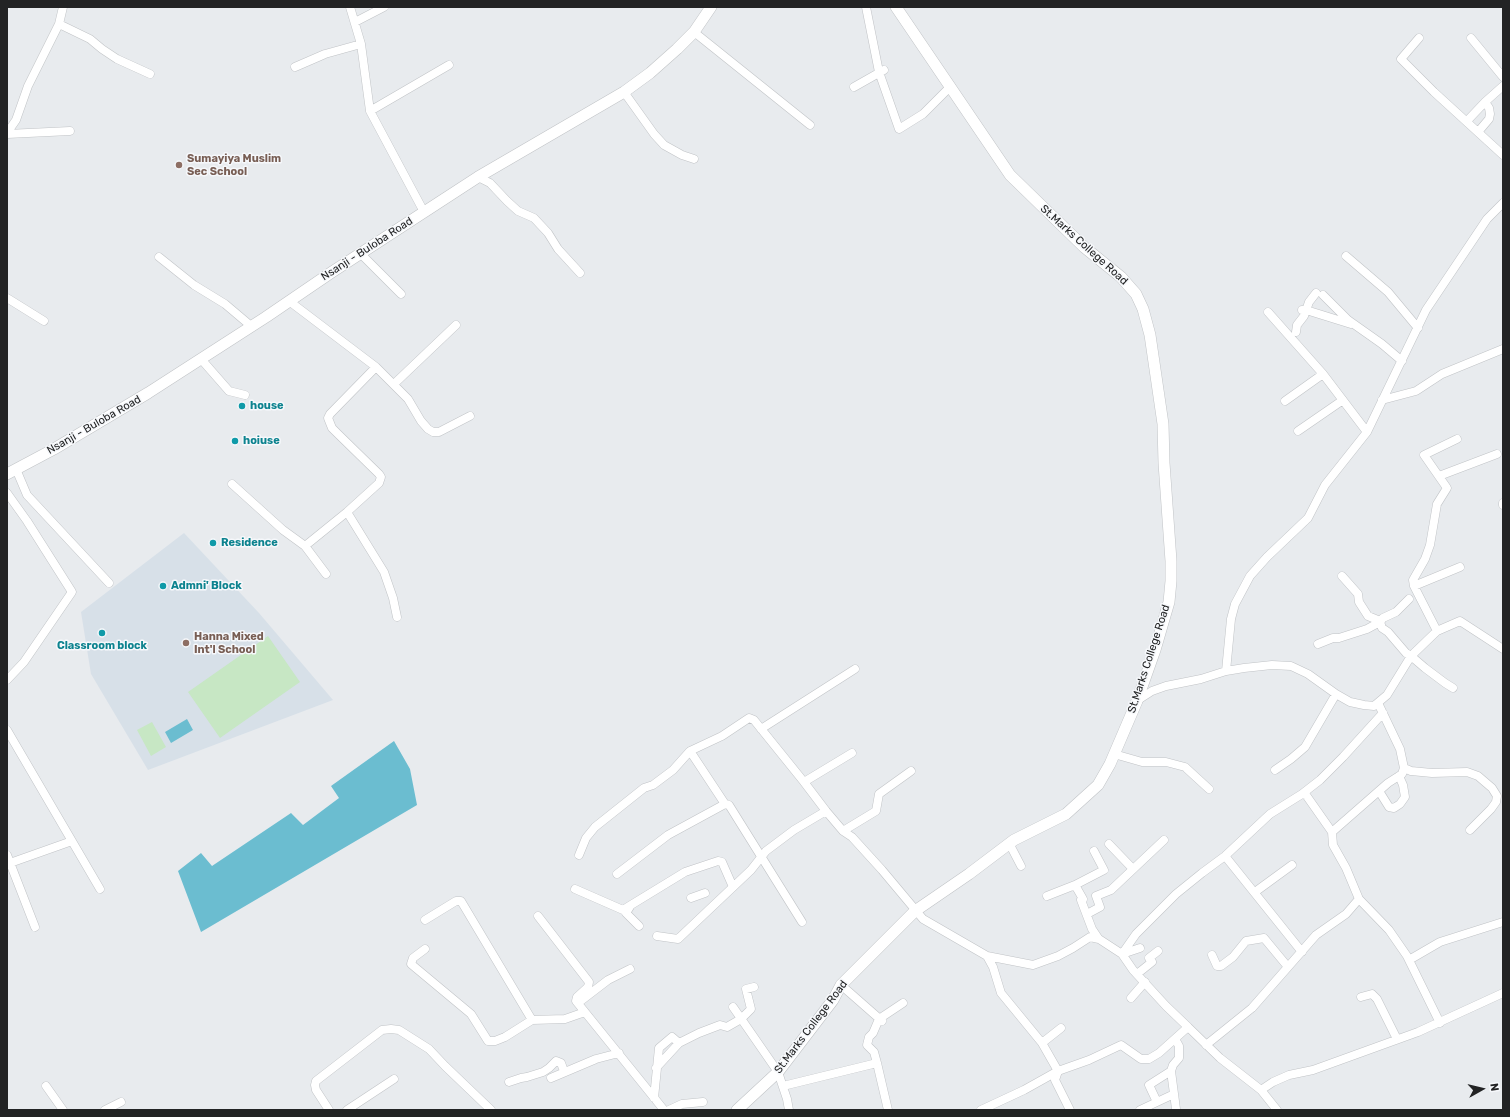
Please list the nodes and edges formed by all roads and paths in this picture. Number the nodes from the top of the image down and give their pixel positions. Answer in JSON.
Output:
{"nodes":[{"id":1,"x":63,"y":7,"type":"edge"},
{"id":2,"x":350,"y":7,"type":"edge"},
{"id":3,"x":384,"y":7,"type":"edge"},
{"id":4,"x":711,"y":7,"type":"edge"},
{"id":5,"x":866,"y":7,"type":"edge"},
{"id":6,"x":896,"y":7,"type":"edge"},
{"id":7,"x":355,"y":22,"type":"junction"},
{"id":8,"x":59,"y":24,"type":"junction"},
{"id":9,"x":694,"y":32,"type":"junction"},
{"id":10,"x":1419,"y":38,"type":"dead end"},
{"id":11,"x":1471,"y":38,"type":"dead end"},
{"id":12,"x":361,"y":44,"type":"junction"},
{"id":13,"x":450,"y":65,"type":"dead end"},
{"id":14,"x":295,"y":67,"type":"dead end"},
{"id":15,"x":882,"y":71,"type":"junction"},
{"id":16,"x":150,"y":74,"type":"dead end"},
{"id":17,"x":1503,"y":77,"type":"edge"},
{"id":18,"x":951,"y":86,"type":"junction"},
{"id":19,"x":1503,"y":86,"type":"edge"},
{"id":20,"x":854,"y":87,"type":"dead end"},
{"id":21,"x":624,"y":92,"type":"junction"},
{"id":22,"x":1485,"y":102,"type":"junction"},
{"id":23,"x":370,"y":111,"type":"junction"},
{"id":24,"x":1467,"y":122,"type":"junction"},
{"id":25,"x":810,"y":126,"type":"dead end"},
{"id":26,"x":70,"y":131,"type":"dead end"},
{"id":27,"x":1478,"y":132,"type":"junction"},
{"id":28,"x":7,"y":134,"type":"edge"},
{"id":29,"x":1503,"y":155,"type":"edge"},
{"id":30,"x":694,"y":159,"type":"dead end"},
{"id":31,"x":478,"y":177,"type":"junction"},
{"id":32,"x":1503,"y":203,"type":"edge"},
{"id":33,"x":424,"y":212,"type":"junction"},
{"id":34,"x":361,"y":254,"type":"junction"},
{"id":35,"x":1346,"y":256,"type":"dead end"},
{"id":36,"x":159,"y":257,"type":"dead end"},
{"id":37,"x":580,"y":273,"type":"dead end"},
{"id":38,"x":401,"y":294,"type":"dead end"},
{"id":39,"x":7,"y":298,"type":"edge"},
{"id":40,"x":289,"y":301,"type":"junction"},
{"id":41,"x":1304,"y":310,"type":"junction"},
{"id":42,"x":1268,"y":312,"type":"dead end"},
{"id":43,"x":44,"y":321,"type":"dead end"},
{"id":44,"x":456,"y":325,"type":"dead end"},
{"id":45,"x":1355,"y":325,"type":"junction"},
{"id":46,"x":251,"y":326,"type":"junction"},
{"id":47,"x":1418,"y":328,"type":"junction"},
{"id":48,"x":1296,"y":332,"type":"dead end"},
{"id":49,"x":1503,"y":350,"type":"edge"},
{"id":50,"x":201,"y":359,"type":"junction"},
{"id":51,"x":1402,"y":361,"type":"junction"},
{"id":52,"x":376,"y":367,"type":"junction"},
{"id":53,"x":1323,"y":374,"type":"junction"},
{"id":54,"x":394,"y":384,"type":"junction"},
{"id":55,"x":245,"y":395,"type":"dead end"},
{"id":56,"x":1343,"y":400,"type":"junction"},
{"id":57,"x":1382,"y":400,"type":"junction"},
{"id":58,"x":1285,"y":401,"type":"dead end"},
{"id":59,"x":470,"y":416,"type":"dead end"},
{"id":60,"x":1298,"y":432,"type":"dead end"},
{"id":61,"x":1367,"y":432,"type":"junction"},
{"id":62,"x":1457,"y":439,"type":"dead end"},
{"id":63,"x":1497,"y":454,"type":"dead end"},
{"id":64,"x":10,"y":471,"type":"edge"},
{"id":65,"x":1439,"y":476,"type":"junction"},
{"id":66,"x":232,"y":484,"type":"dead end"},
{"id":67,"x":7,"y":493,"type":"edge"},
{"id":68,"x":347,"y":512,"type":"junction"},
{"id":69,"x":305,"y":546,"type":"junction"},
{"id":70,"x":1460,"y":567,"type":"dead end"},
{"id":71,"x":326,"y":574,"type":"dead end"},
{"id":72,"x":1342,"y":576,"type":"dead end"},
{"id":73,"x":109,"y":583,"type":"dead end"},
{"id":74,"x":1414,"y":586,"type":"junction"},
{"id":75,"x":1420,"y":597,"type":"junction"},
{"id":76,"x":1409,"y":599,"type":"junction"},
{"id":77,"x":397,"y":617,"type":"dead end"},
{"id":78,"x":1380,"y":622,"type":"junction"},
{"id":79,"x":1437,"y":632,"type":"junction"},
{"id":80,"x":1318,"y":644,"type":"dead end"},
{"id":81,"x":1503,"y":648,"type":"edge"},
{"id":82,"x":1411,"y":656,"type":"junction"},
{"id":83,"x":855,"y":669,"type":"dead end"},
{"id":84,"x":1226,"y":671,"type":"junction"},
{"id":85,"x":7,"y":680,"type":"edge"},
{"id":86,"x":1453,"y":688,"type":"dead end"},
{"id":87,"x":1336,"y":694,"type":"junction"},
{"id":88,"x":1137,"y":701,"type":"junction"},
{"id":89,"x":1378,"y":703,"type":"junction"},
{"id":90,"x":1383,"y":713,"type":"junction"},
{"id":91,"x":761,"y":728,"type":"junction"},
{"id":92,"x":7,"y":730,"type":"edge"},
{"id":93,"x":690,"y":751,"type":"junction"},
{"id":94,"x":852,"y":753,"type":"dead end"},
{"id":95,"x":1114,"y":754,"type":"junction"},
{"id":96,"x":1404,"y":768,"type":"junction"},
{"id":97,"x":1275,"y":770,"type":"dead end"},
{"id":98,"x":911,"y":771,"type":"dead end"},
{"id":99,"x":1399,"y":776,"type":"junction"},
{"id":100,"x":804,"y":782,"type":"junction"},
{"id":101,"x":1208,"y":789,"type":"dead end"},
{"id":102,"x":1379,"y":791,"type":"junction"},
{"id":103,"x":1302,"y":794,"type":"junction"},
{"id":104,"x":725,"y":804,"type":"junction"},
{"id":105,"x":826,"y":811,"type":"junction"},
{"id":106,"x":1470,"y":830,"type":"dead end"},
{"id":107,"x":843,"y":831,"type":"junction"},
{"id":108,"x":1332,"y":832,"type":"junction"},
{"id":109,"x":1164,"y":840,"type":"dead end"},
{"id":110,"x":72,"y":841,"type":"junction"},
{"id":111,"x":1009,"y":843,"type":"junction"},
{"id":112,"x":1109,"y":844,"type":"dead end"},
{"id":113,"x":1094,"y":851,"type":"dead end"},
{"id":114,"x":7,"y":855,"type":"edge"},
{"id":115,"x":579,"y":855,"type":"dead end"},
{"id":116,"x":1225,"y":856,"type":"junction"},
{"id":117,"x":762,"y":858,"type":"junction"},
{"id":118,"x":10,"y":864,"type":"junction"},
{"id":119,"x":1292,"y":865,"type":"dead end"},
{"id":120,"x":1021,"y":866,"type":"dead end"},
{"id":121,"x":1133,"y":869,"type":"junction"},
{"id":122,"x":617,"y":874,"type":"dead end"},
{"id":123,"x":1075,"y":885,"type":"junction"},
{"id":124,"x":733,"y":887,"type":"junction"},
{"id":125,"x":100,"y":889,"type":"dead end"},
{"id":126,"x":575,"y":889,"type":"dead end"},
{"id":127,"x":1255,"y":892,"type":"junction"},
{"id":128,"x":705,"y":893,"type":"dead end"},
{"id":129,"x":1047,"y":896,"type":"dead end"},
{"id":130,"x":691,"y":898,"type":"dead end"},
{"id":131,"x":1359,"y":899,"type":"junction"},
{"id":132,"x":631,"y":905,"type":"junction"},
{"id":133,"x":915,"y":911,"type":"junction"},
{"id":134,"x":1087,"y":914,"type":"junction"},
{"id":135,"x":538,"y":916,"type":"dead end"},
{"id":136,"x":426,"y":920,"type":"dead end"},
{"id":137,"x":802,"y":922,"type":"dead end"},
{"id":138,"x":1503,"y":922,"type":"edge"},
{"id":139,"x":639,"y":926,"type":"dead end"},
{"id":140,"x":35,"y":927,"type":"dead end"},
{"id":141,"x":656,"y":936,"type":"dead end"},
{"id":142,"x":1098,"y":938,"type":"junction"},
{"id":143,"x":1140,"y":948,"type":"dead end"},
{"id":144,"x":424,"y":949,"type":"dead end"},
{"id":145,"x":1158,"y":951,"type":"dead end"},
{"id":146,"x":1302,"y":952,"type":"junction"},
{"id":147,"x":1122,"y":954,"type":"junction"},
{"id":148,"x":1212,"y":955,"type":"dead end"},
{"id":149,"x":988,"y":956,"type":"junction"},
{"id":150,"x":1409,"y":960,"type":"junction"},
{"id":151,"x":1288,"y":967,"type":"junction"},
{"id":152,"x":630,"y":969,"type":"dead end"},
{"id":153,"x":1136,"y":974,"type":"junction"},
{"id":154,"x":1145,"y":982,"type":"junction"},
{"id":155,"x":841,"y":985,"type":"junction"},
{"id":156,"x":754,"y":987,"type":"dead end"},
{"id":157,"x":1503,"y":994,"type":"edge"},
{"id":158,"x":1362,"y":997,"type":"dead end"},
{"id":159,"x":1131,"y":998,"type":"dead end"},
{"id":160,"x":903,"y":1003,"type":"dead end"},
{"id":161,"x":578,"y":1004,"type":"junction"},
{"id":162,"x":733,"y":1008,"type":"dead end"},
{"id":163,"x":585,"y":1012,"type":"junction"},
{"id":164,"x":741,"y":1019,"type":"junction"},
{"id":165,"x":532,"y":1020,"type":"junction"},
{"id":166,"x":880,"y":1020,"type":"junction"},
{"id":167,"x":1440,"y":1023,"type":"junction"},
{"id":168,"x":1188,"y":1027,"type":"junction"},
{"id":169,"x":1061,"y":1028,"type":"dead end"},
{"id":170,"x":1175,"y":1039,"type":"junction"},
{"id":171,"x":1397,"y":1039,"type":"junction"},
{"id":172,"x":1042,"y":1043,"type":"junction"},
{"id":173,"x":1206,"y":1046,"type":"junction"},
{"id":174,"x":619,"y":1053,"type":"junction"},
{"id":175,"x":877,"y":1063,"type":"junction"},
{"id":176,"x":564,"y":1071,"type":"junction"},
{"id":177,"x":1058,"y":1071,"type":"junction"},
{"id":178,"x":1171,"y":1071,"type":"junction"},
{"id":179,"x":778,"y":1072,"type":"junction"},
{"id":180,"x":551,"y":1078,"type":"dead end"},
{"id":181,"x":394,"y":1079,"type":"dead end"},
{"id":182,"x":510,"y":1082,"type":"dead end"},
{"id":183,"x":46,"y":1086,"type":"dead end"},
{"id":184,"x":782,"y":1086,"type":"junction"},
{"id":185,"x":1261,"y":1090,"type":"junction"},
{"id":186,"x":1174,"y":1094,"type":"junction"},
{"id":187,"x":654,"y":1098,"type":"junction"},
{"id":188,"x":121,"y":1102,"type":"dead end"},
{"id":189,"x":703,"y":1102,"type":"dead end"},
{"id":190,"x":1157,"y":1102,"type":"junction"},
{"id":191,"x":1176,"y":1109,"type":"edge"},
{"id":192,"x":63,"y":1110,"type":"edge"},
{"id":193,"x":105,"y":1110,"type":"edge"},
{"id":194,"x":328,"y":1110,"type":"edge"},
{"id":195,"x":347,"y":1110,"type":"edge"},
{"id":196,"x":491,"y":1110,"type":"edge"},
{"id":197,"x":664,"y":1110,"type":"edge"},
{"id":198,"x":669,"y":1110,"type":"edge"},
{"id":199,"x":737,"y":1110,"type":"edge"},
{"id":200,"x":789,"y":1110,"type":"edge"},
{"id":201,"x":888,"y":1110,"type":"edge"},
{"id":202,"x":981,"y":1110,"type":"edge"},
{"id":203,"x":1070,"y":1110,"type":"edge"},
{"id":204,"x":1140,"y":1110,"type":"edge"},
{"id":205,"x":1278,"y":1110,"type":"edge"}],
"edges":[{"from":1,"to":8,"type":"street"},
{"from":2,"to":7,"type":"street"},
{"from":3,"to":7,"type":"street"},
{"from":4,"to":9,"type":"main road","name":"Nsanji - Buloba Road"},
{"from":5,"to":15,"type":"street"},
{"from":6,"to":18,"type":"main road","name":"St.Marks College Road"},
{"from":7,"to":12,"type":"street"},
{"from":8,"to":16,"type":"street"},
{"from":8,"to":28,"type":"street"},
{"from":9,"to":21,"type":"main road","name":"Nsanji - Buloba Road"},
{"from":9,"to":25,"type":"street"},
{"from":10,"to":24,"type":"street"},
{"from":11,"to":17,"type":"street"},
{"from":12,"to":14,"type":"street"},
{"from":12,"to":23,"type":"street"},
{"from":13,"to":23,"type":"street"},
{"from":15,"to":18,"type":"street"},
{"from":15,"to":20,"type":"street"},
{"from":18,"to":88,"type":"main road","name":"St.Marks College Road"},
{"from":19,"to":22,"type":"street"},
{"from":21,"to":30,"type":"street"},
{"from":21,"to":31,"type":"main road","name":"Nsanji - Buloba Road"},
{"from":22,"to":24,"type":"street"},
{"from":22,"to":27,"type":"street"},
{"from":23,"to":33,"type":"street"},
{"from":24,"to":27,"type":"street"},
{"from":26,"to":28,"type":"street"},
{"from":27,"to":29,"type":"street"},
{"from":31,"to":33,"type":"main road","name":"Nsanji - Buloba Road"},
{"from":31,"to":37,"type":"street"},
{"from":32,"to":47,"type":"street"},
{"from":33,"to":34,"type":"main road","name":"Nsanji - Buloba Road"},
{"from":34,"to":38,"type":"street"},
{"from":34,"to":40,"type":"main road","name":"Nsanji - Buloba Road"},
{"from":35,"to":47,"type":"street"},
{"from":36,"to":46,"type":"street"},
{"from":39,"to":43,"type":"street"},
{"from":40,"to":46,"type":"main road","name":"Nsanji - Buloba Road"},
{"from":40,"to":52,"type":"street"},
{"from":41,"to":45,"type":"street"},
{"from":41,"to":45,"type":"street"},
{"from":41,"to":48,"type":"street"},
{"from":42,"to":53,"type":"street"},
{"from":44,"to":54,"type":"street"},
{"from":45,"to":51,"type":"street"},
{"from":46,"to":50,"type":"main road","name":"Nsanji - Buloba Road"},
{"from":47,"to":51,"type":"street"},
{"from":49,"to":57,"type":"street"},
{"from":50,"to":55,"type":"street"},
{"from":50,"to":64,"type":"main road","name":"Nsanji - Buloba Road"},
{"from":51,"to":57,"type":"street"},
{"from":52,"to":54,"type":"street"},
{"from":52,"to":68,"type":"street"},
{"from":53,"to":56,"type":"street"},
{"from":53,"to":58,"type":"street"},
{"from":54,"to":59,"type":"street"},
{"from":56,"to":60,"type":"street"},
{"from":56,"to":61,"type":"street"},
{"from":57,"to":61,"type":"street"},
{"from":61,"to":84,"type":"street"},
{"from":62,"to":65,"type":"street"},
{"from":63,"to":65,"type":"street"},
{"from":64,"to":73,"type":"street"},
{"from":65,"to":74,"type":"street"},
{"from":66,"to":69,"type":"street"},
{"from":67,"to":85,"type":"street"},
{"from":68,"to":69,"type":"street"},
{"from":68,"to":77,"type":"street"},
{"from":69,"to":71,"type":"street"},
{"from":70,"to":74,"type":"street"},
{"from":72,"to":78,"type":"street"},
{"from":74,"to":75,"type":"street"},
{"from":74,"to":76,"type":"street"},
{"from":75,"to":76,"type":"street"},
{"from":75,"to":79,"type":"street"},
{"from":76,"to":78,"type":"street"},
{"from":78,"to":80,"type":"street"},
{"from":78,"to":82,"type":"street"},
{"from":79,"to":81,"type":"street"},
{"from":79,"to":82,"type":"street"},
{"from":82,"to":86,"type":"street"},
{"from":82,"to":89,"type":"street"},
{"from":83,"to":91,"type":"street"},
{"from":84,"to":87,"type":"street"},
{"from":84,"to":88,"type":"street"},
{"from":87,"to":89,"type":"street"},
{"from":87,"to":97,"type":"street"},
{"from":88,"to":95,"type":"main road","name":"St.Marks College Road"},
{"from":89,"to":90,"type":"street"},
{"from":90,"to":96,"type":"street"},
{"from":90,"to":103,"type":"street"},
{"from":91,"to":93,"type":"street"},
{"from":91,"to":100,"type":"street"},
{"from":92,"to":110,"type":"street"},
{"from":93,"to":104,"type":"street"},
{"from":93,"to":115,"type":"street"},
{"from":94,"to":100,"type":"street"},
{"from":95,"to":101,"type":"street"},
{"from":95,"to":111,"type":"main road","name":"St.Marks College Road"},
{"from":96,"to":99,"type":"street"},
{"from":96,"to":106,"type":"street"},
{"from":98,"to":107,"type":"street"},
{"from":99,"to":102,"type":"street"},
{"from":99,"to":102,"type":"street"},
{"from":100,"to":105,"type":"street"},
{"from":102,"to":108,"type":"street"},
{"from":103,"to":108,"type":"street"},
{"from":103,"to":116,"type":"street"},
{"from":104,"to":117,"type":"street"},
{"from":104,"to":122,"type":"street"},
{"from":105,"to":107,"type":"street"},
{"from":105,"to":117,"type":"street"},
{"from":107,"to":133,"type":"street"},
{"from":108,"to":131,"type":"street"},
{"from":109,"to":121,"type":"street"},
{"from":110,"to":118,"type":"street"},
{"from":110,"to":125,"type":"street"},
{"from":111,"to":120,"type":"street"},
{"from":111,"to":133,"type":"main road","name":"St.Marks College Road"},
{"from":112,"to":121,"type":"street"},
{"from":113,"to":123,"type":"street"},
{"from":114,"to":118,"type":"street"},
{"from":116,"to":127,"type":"street"},
{"from":116,"to":147,"type":"street"},
{"from":117,"to":124,"type":"street"},
{"from":117,"to":137,"type":"street"},
{"from":118,"to":140,"type":"street"},
{"from":119,"to":127,"type":"street"},
{"from":121,"to":134,"type":"street"},
{"from":123,"to":129,"type":"street"},
{"from":123,"to":134,"type":"street"},
{"from":124,"to":132,"type":"street"},
{"from":124,"to":141,"type":"street"},
{"from":126,"to":132,"type":"street"},
{"from":127,"to":146,"type":"street"},
{"from":128,"to":130,"type":"street"},
{"from":131,"to":146,"type":"street"},
{"from":131,"to":150,"type":"street"},
{"from":132,"to":139,"type":"street"},
{"from":133,"to":149,"type":"street"},
{"from":133,"to":155,"type":"main road","name":"St.Marks College Road"},
{"from":134,"to":142,"type":"street"},
{"from":135,"to":161,"type":"street"},
{"from":136,"to":165,"type":"street"},
{"from":138,"to":150,"type":"street"},
{"from":142,"to":147,"type":"street"},
{"from":142,"to":149,"type":"street"},
{"from":143,"to":147,"type":"street"},
{"from":144,"to":165,"type":"street"},
{"from":145,"to":153,"type":"street"},
{"from":146,"to":151,"type":"street"},
{"from":147,"to":153,"type":"street"},
{"from":148,"to":151,"type":"street"},
{"from":149,"to":172,"type":"street"},
{"from":150,"to":167,"type":"street"},
{"from":151,"to":173,"type":"street"},
{"from":152,"to":161,"type":"street"},
{"from":153,"to":154,"type":"street"},
{"from":154,"to":159,"type":"street"},
{"from":154,"to":168,"type":"street"},
{"from":155,"to":166,"type":"street"},
{"from":155,"to":179,"type":"main road","name":"St.Marks College Road"},
{"from":156,"to":164,"type":"street"},
{"from":157,"to":167,"type":"street"},
{"from":158,"to":171,"type":"street"},
{"from":160,"to":166,"type":"street"},
{"from":161,"to":163,"type":"street"},
{"from":162,"to":164,"type":"street"},
{"from":163,"to":165,"type":"street"},
{"from":163,"to":174,"type":"street"},
{"from":164,"to":179,"type":"street"},
{"from":164,"to":187,"type":"street"},
{"from":166,"to":175,"type":"street"},
{"from":167,"to":171,"type":"street"},
{"from":168,"to":170,"type":"street"},
{"from":168,"to":173,"type":"street"},
{"from":169,"to":172,"type":"street"},
{"from":170,"to":177,"type":"street"},
{"from":170,"to":178,"type":"street"},
{"from":171,"to":185,"type":"street"},
{"from":172,"to":177,"type":"street"},
{"from":173,"to":185,"type":"street"},
{"from":174,"to":176,"type":"street"},
{"from":174,"to":187,"type":"street"},
{"from":175,"to":184,"type":"street"},
{"from":175,"to":201,"type":"street"},
{"from":176,"to":180,"type":"street"},
{"from":176,"to":182,"type":"street"},
{"from":177,"to":202,"type":"street"},
{"from":177,"to":203,"type":"street"},
{"from":178,"to":186,"type":"street"},
{"from":178,"to":190,"type":"street"},
{"from":179,"to":184,"type":"street"},
{"from":179,"to":199,"type":"main road","name":"St.Marks College Road"},
{"from":181,"to":195,"type":"street"},
{"from":183,"to":192,"type":"street"},
{"from":184,"to":200,"type":"street"},
{"from":185,"to":205,"type":"street"},
{"from":186,"to":190,"type":"street"},
{"from":186,"to":191,"type":"street"},
{"from":187,"to":197,"type":"street"},
{"from":188,"to":193,"type":"street"},
{"from":189,"to":198,"type":"street"},
{"from":190,"to":204,"type":"street"},
{"from":194,"to":196,"type":"street"}]}
